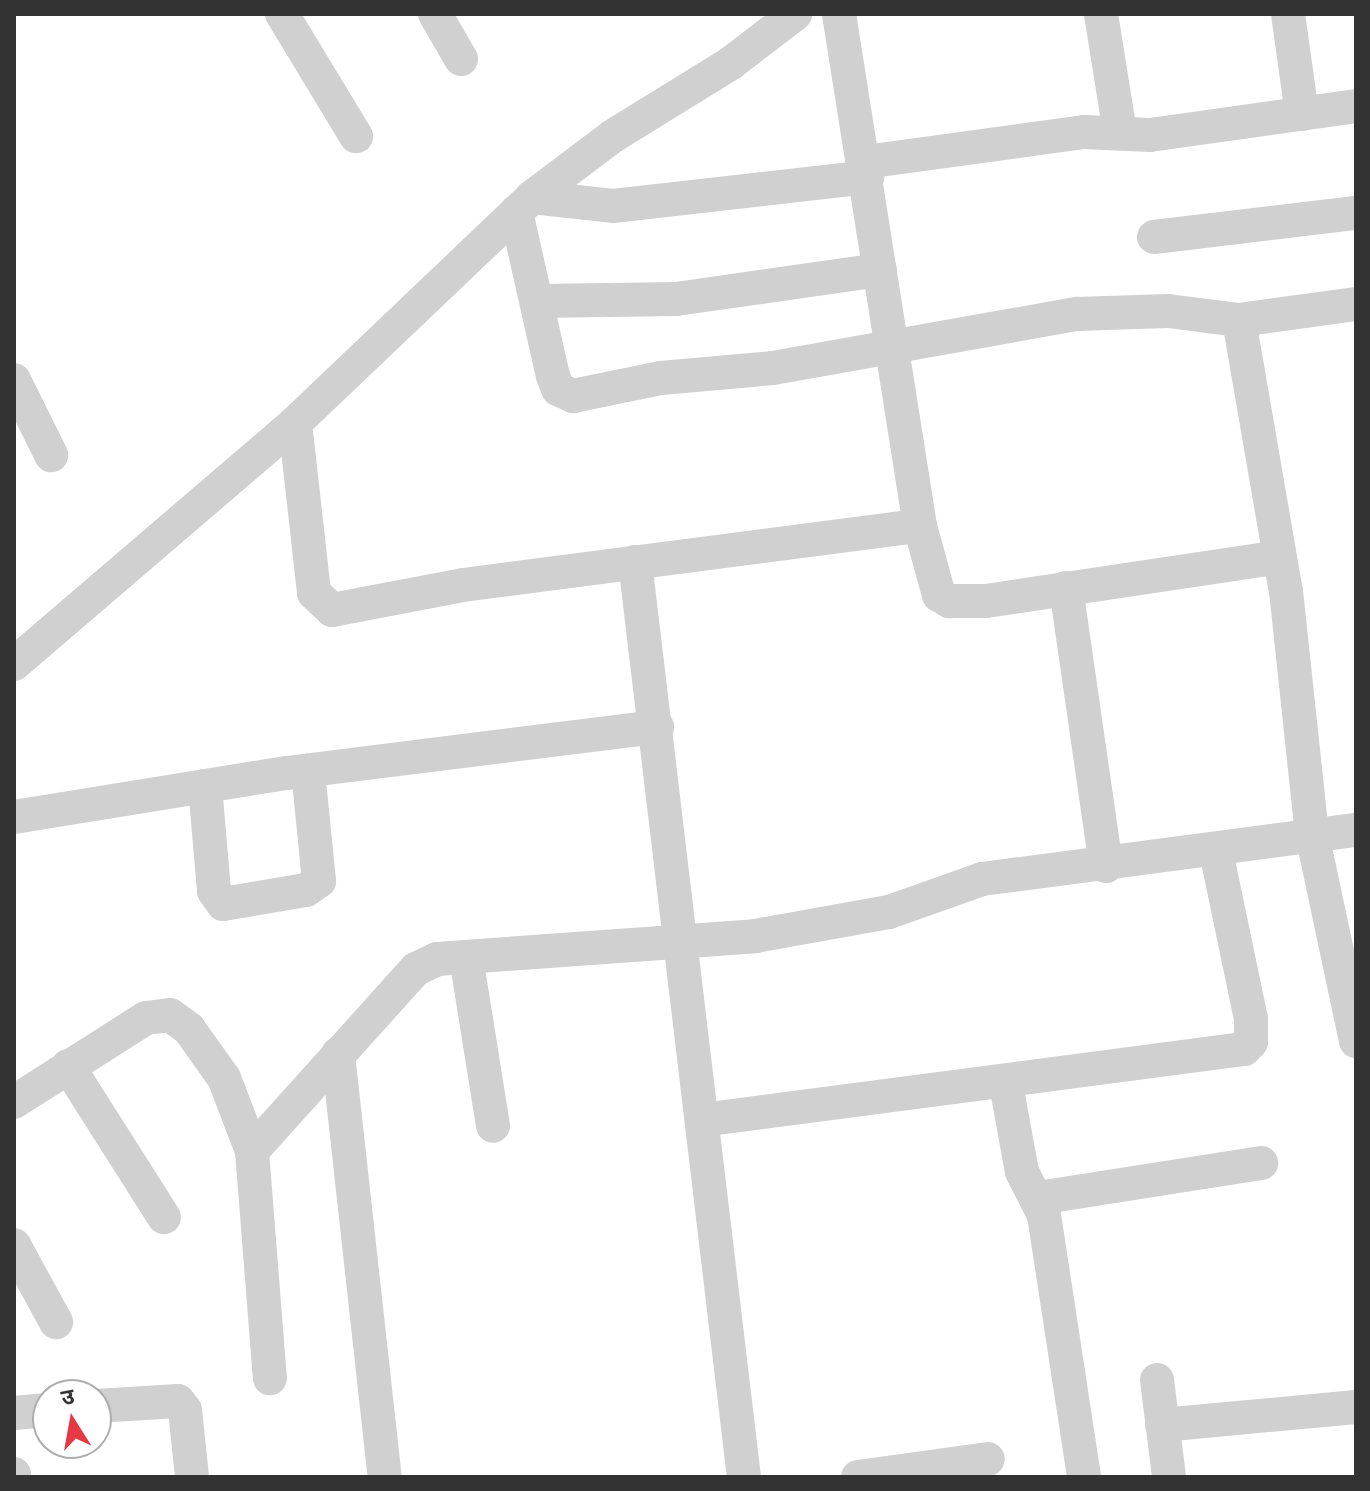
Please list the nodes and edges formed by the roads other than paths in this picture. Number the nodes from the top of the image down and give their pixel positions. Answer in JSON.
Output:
{"nodes":[{"id":1,"x":282,"y":14,"type":"edge"},
{"id":2,"x":435,"y":14,"type":"edge"},
{"id":3,"x":795,"y":14,"type":"edge"},
{"id":4,"x":839,"y":14,"type":"edge"},
{"id":5,"x":1101,"y":14,"type":"edge"},
{"id":6,"x":1288,"y":14,"type":"edge"},
{"id":7,"x":461,"y":59,"type":"dead end"},
{"id":8,"x":1356,"y":106,"type":"edge"},
{"id":9,"x":1302,"y":114,"type":"junction"},
{"id":10,"x":1120,"y":133,"type":"junction"},
{"id":11,"x":356,"y":136,"type":"dead end"},
{"id":12,"x":866,"y":170,"type":"junction"},
{"id":13,"x":524,"y":204,"type":"junction"},
{"id":14,"x":1356,"y":213,"type":"edge"},
{"id":15,"x":1154,"y":237,"type":"dead end"},
{"id":16,"x":880,"y":270,"type":"junction"},
{"id":17,"x":540,"y":301,"type":"junction"},
{"id":18,"x":1356,"y":304,"type":"edge"},
{"id":19,"x":1239,"y":320,"type":"junction"},
{"id":20,"x":891,"y":348,"type":"junction"},
{"id":21,"x":14,"y":380,"type":"edge"},
{"id":22,"x":295,"y":423,"type":"junction"},
{"id":23,"x":51,"y":455,"type":"dead end"},
{"id":24,"x":920,"y":526,"type":"junction"},
{"id":25,"x":1279,"y":557,"type":"junction"},
{"id":26,"x":635,"y":562,"type":"junction"},
{"id":27,"x":1066,"y":588,"type":"junction"},
{"id":28,"x":14,"y":664,"type":"edge"},
{"id":29,"x":657,"y":727,"type":"junction"},
{"id":30,"x":308,"y":771,"type":"junction"},
{"id":31,"x":205,"y":786,"type":"junction"},
{"id":32,"x":14,"y":817,"type":"edge"},
{"id":33,"x":1356,"y":830,"type":"edge"},
{"id":34,"x":1312,"y":834,"type":"junction"},
{"id":35,"x":1216,"y":851,"type":"junction"},
{"id":36,"x":1106,"y":866,"type":"junction"},
{"id":37,"x":678,"y":940,"type":"junction"},
{"id":38,"x":466,"y":957,"type":"junction"},
{"id":39,"x":1356,"y":1041,"type":"edge"},
{"id":40,"x":338,"y":1054,"type":"junction"},
{"id":41,"x":68,"y":1066,"type":"junction"},
{"id":42,"x":1006,"y":1084,"type":"junction"},
{"id":43,"x":14,"y":1102,"type":"edge"},
{"id":44,"x":702,"y":1120,"type":"junction"},
{"id":45,"x":493,"y":1126,"type":"dead end"},
{"id":46,"x":252,"y":1151,"type":"junction"},
{"id":47,"x":1261,"y":1163,"type":"dead end"},
{"id":48,"x":1038,"y":1198,"type":"junction"},
{"id":49,"x":164,"y":1217,"type":"dead end"},
{"id":50,"x":14,"y":1245,"type":"edge"},
{"id":51,"x":56,"y":1322,"type":"dead end"},
{"id":52,"x":270,"y":1378,"type":"dead end"},
{"id":53,"x":1157,"y":1380,"type":"dead end"},
{"id":54,"x":112,"y":1405,"type":"edge"},
{"id":55,"x":1356,"y":1407,"type":"edge"},
{"id":56,"x":1162,"y":1425,"type":"junction"},
{"id":57,"x":988,"y":1459,"type":"dead end"},
{"id":58,"x":192,"y":1477,"type":"edge"},
{"id":59,"x":385,"y":1477,"type":"edge"},
{"id":60,"x":744,"y":1477,"type":"edge"},
{"id":61,"x":858,"y":1477,"type":"edge"},
{"id":62,"x":1084,"y":1477,"type":"edge"},
{"id":63,"x":1169,"y":1477,"type":"edge"}],
"edges":[{"from":1,"to":11,"type":"street"},
{"from":2,"to":7,"type":"street"},
{"from":3,"to":13,"type":"street"},
{"from":4,"to":12,"type":"street"},
{"from":5,"to":10,"type":"street"},
{"from":6,"to":9,"type":"street"},
{"from":8,"to":9,"type":"street"},
{"from":9,"to":10,"type":"street"},
{"from":10,"to":12,"type":"street"},
{"from":12,"to":13,"type":"street"},
{"from":12,"to":16,"type":"street"},
{"from":13,"to":17,"type":"street"},
{"from":13,"to":22,"type":"street"},
{"from":14,"to":15,"type":"street"},
{"from":16,"to":17,"type":"street"},
{"from":16,"to":20,"type":"street"},
{"from":17,"to":20,"type":"street"},
{"from":18,"to":19,"type":"street"},
{"from":19,"to":20,"type":"street"},
{"from":19,"to":25,"type":"street"},
{"from":20,"to":24,"type":"street"},
{"from":21,"to":23,"type":"street"},
{"from":22,"to":26,"type":"street"},
{"from":22,"to":28,"type":"street"},
{"from":24,"to":26,"type":"street"},
{"from":24,"to":27,"type":"street"},
{"from":25,"to":27,"type":"street"},
{"from":25,"to":34,"type":"street"},
{"from":26,"to":29,"type":"street"},
{"from":27,"to":36,"type":"street"},
{"from":29,"to":30,"type":"street"},
{"from":29,"to":37,"type":"street"},
{"from":30,"to":31,"type":"street"},
{"from":30,"to":31,"type":"street"},
{"from":31,"to":32,"type":"street"},
{"from":33,"to":34,"type":"street"},
{"from":34,"to":35,"type":"street"},
{"from":34,"to":39,"type":"street"},
{"from":35,"to":36,"type":"street"},
{"from":35,"to":42,"type":"street"},
{"from":36,"to":37,"type":"street"},
{"from":37,"to":38,"type":"street"},
{"from":37,"to":44,"type":"street"},
{"from":38,"to":40,"type":"street"},
{"from":38,"to":45,"type":"street"},
{"from":40,"to":46,"type":"street"},
{"from":40,"to":59,"type":"street"},
{"from":41,"to":43,"type":"street"},
{"from":41,"to":46,"type":"street"},
{"from":41,"to":49,"type":"street"},
{"from":42,"to":44,"type":"street"},
{"from":42,"to":48,"type":"street"},
{"from":44,"to":60,"type":"street"},
{"from":46,"to":52,"type":"street"},
{"from":47,"to":48,"type":"street"},
{"from":48,"to":62,"type":"street"},
{"from":50,"to":51,"type":"street"},
{"from":53,"to":56,"type":"street"},
{"from":54,"to":58,"type":"street"},
{"from":55,"to":56,"type":"street"},
{"from":56,"to":63,"type":"street"},
{"from":57,"to":61,"type":"street"}]}
